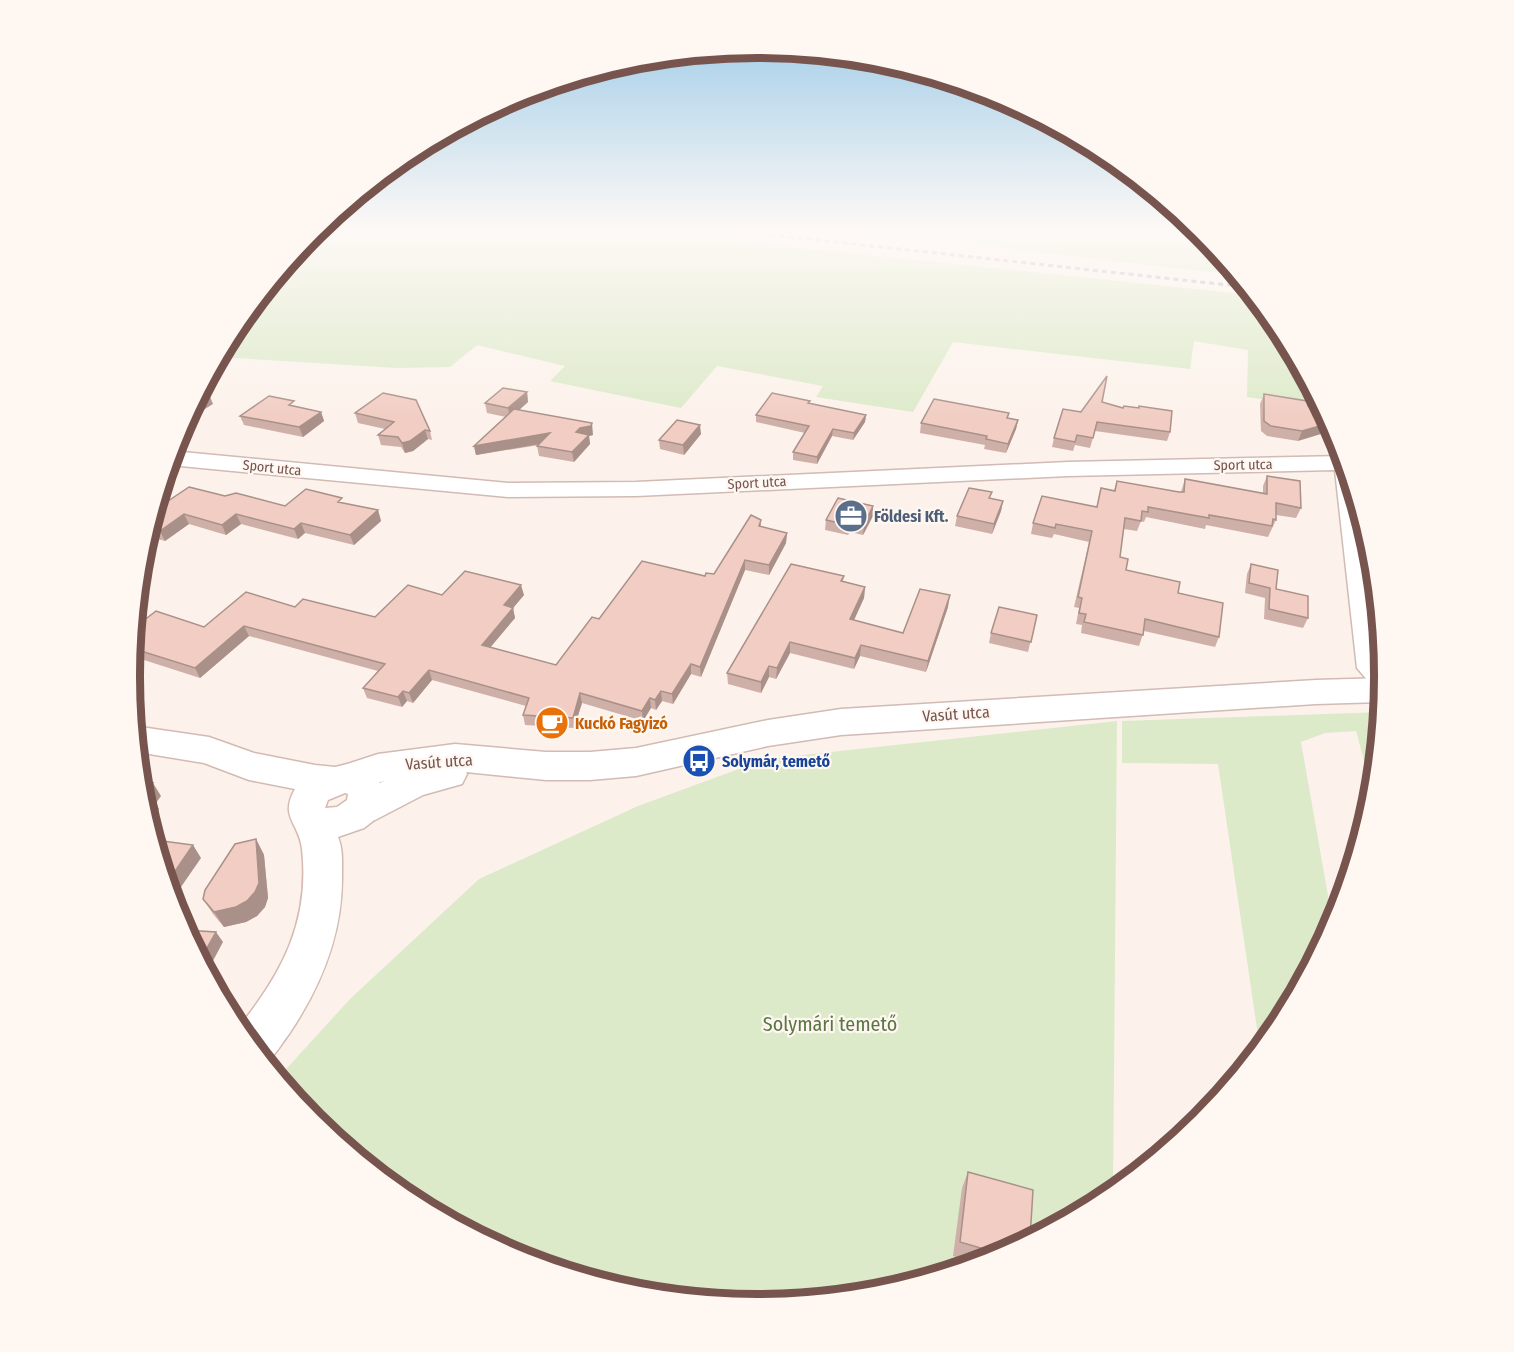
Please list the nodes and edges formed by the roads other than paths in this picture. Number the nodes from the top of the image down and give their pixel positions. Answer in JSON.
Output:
{"nodes":[{"id":1,"x":180,"y":459,"type":"edge"},
{"id":2,"x":1337,"y":464,"type":"edge"},
{"id":3,"x":1352,"y":514,"type":"edge"},
{"id":4,"x":1374,"y":670,"type":"edge"},
{"id":5,"x":1374,"y":690,"type":"edge"},
{"id":6,"x":143,"y":740,"type":"edge"},
{"id":7,"x":249,"y":766,"type":"junction"},
{"id":8,"x":348,"y":796,"type":"junction"},
{"id":9,"x":307,"y":814,"type":"junction"},
{"id":10,"x":323,"y":894,"type":"junction"},
{"id":11,"x":258,"y":1038,"type":"edge"}],
"edges":[{"from":1,"to":2,"type":"street","name":"Sport utca"},
{"from":3,"to":4,"type":"street","name":"Sport utca"},
{"from":5,"to":8,"type":"street","name":"Vasút utca"},
{"from":6,"to":7,"type":"street"},
{"from":7,"to":8,"type":"street"},
{"from":7,"to":9,"type":"street"},
{"from":8,"to":9,"type":"street","name":"Vasút utca"},
{"from":8,"to":10,"type":"street"},
{"from":9,"to":10,"type":"street"},
{"from":10,"to":11,"type":"street"}]}
